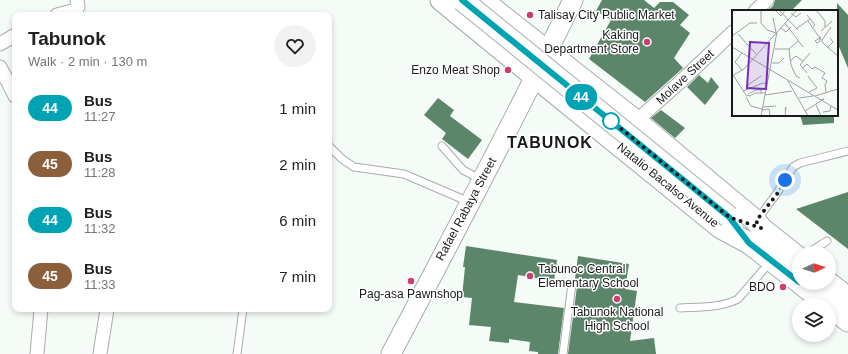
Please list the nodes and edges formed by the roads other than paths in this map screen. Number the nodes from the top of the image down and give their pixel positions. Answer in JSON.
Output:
{"nodes":[{"id":1,"x":77,"y":0,"type":"edge"},
{"id":2,"x":442,"y":0,"type":"edge"},
{"id":3,"x":462,"y":0,"type":"edge"},
{"id":4,"x":573,"y":0,"type":"edge"},
{"id":5,"x":767,"y":0,"type":"edge"},
{"id":6,"x":490,"y":3,"type":"edge"},
{"id":7,"x":756,"y":10,"type":"edge"},
{"id":8,"x":68,"y":12,"type":"edge"},
{"id":9,"x":732,"y":33,"type":"edge"},
{"id":10,"x":12,"y":37,"type":"edge"},
{"id":11,"x":0,"y":44,"type":"edge"},
{"id":12,"x":547,"y":53,"type":"junction"},
{"id":13,"x":0,"y":67,"type":"edge"},
{"id":14,"x":535,"y":77,"type":"junction"},
{"id":15,"x":12,"y":90,"type":"edge"},
{"id":16,"x":636,"y":121,"type":"junction"},
{"id":17,"x":442,"y":146,"type":"dead end"},
{"id":18,"x":332,"y":149,"type":"edge"},
{"id":19,"x":848,"y":151,"type":"edge"},
{"id":20,"x":482,"y":180,"type":"junction"},
{"id":21,"x":469,"y":204,"type":"junction"},
{"id":22,"x":755,"y":231,"type":"junction"},
{"id":23,"x":827,"y":241,"type":"dead end"},
{"id":24,"x":819,"y":246,"type":"edge"},
{"id":25,"x":792,"y":254,"type":"edge"},
{"id":26,"x":771,"y":261,"type":"junction"},
{"id":27,"x":792,"y":278,"type":"edge"},
{"id":28,"x":572,"y":284,"type":"dead end"},
{"id":29,"x":836,"y":288,"type":"edge"},
{"id":30,"x":808,"y":290,"type":"edge"},
{"id":31,"x":818,"y":298,"type":"edge"},
{"id":32,"x":848,"y":298,"type":"edge"},
{"id":33,"x":680,"y":308,"type":"dead end"},
{"id":34,"x":41,"y":312,"type":"edge"},
{"id":35,"x":107,"y":312,"type":"edge"},
{"id":36,"x":243,"y":312,"type":"edge"},
{"id":37,"x":836,"y":312,"type":"edge"},
{"id":38,"x":848,"y":321,"type":"edge"},
{"id":39,"x":37,"y":354,"type":"edge"},
{"id":40,"x":100,"y":354,"type":"edge"},
{"id":41,"x":237,"y":354,"type":"edge"},
{"id":42,"x":391,"y":354,"type":"edge"},
{"id":43,"x":563,"y":354,"type":"edge"}],
"edges":[{"from":1,"to":8,"type":"street"},
{"from":2,"to":14,"type":"main road","name":"Natalio Bacalso Avenue"},
{"from":3,"to":22,"type":"main road","name":"Natalio Bacalso Avenue","bridge":true},
{"from":4,"to":12,"type":"main road","name":"Rafael Rabaya Street"},
{"from":5,"to":7,"type":"street"},
{"from":6,"to":12,"type":"main road","name":"Natalio Bacalso Avenue"},
{"from":9,"to":16,"type":"street","name":"Molave Street"},
{"from":10,"to":11,"type":"street"},
{"from":12,"to":14,"type":"main road","name":"Rafael Rabaya Street"},
{"from":12,"to":16,"type":"main road","name":"Natalio Bacalso Avenue"},
{"from":13,"to":15,"type":"street"},
{"from":14,"to":20,"type":"main road","name":"Rafael Rabaya Street"},
{"from":14,"to":22,"type":"main road","name":"Natalio Bacalso Avenue"},
{"from":16,"to":22,"type":"main road","name":"Natalio Bacalso Avenue"},
{"from":17,"to":20,"type":"lane"},
{"from":18,"to":21,"type":"lane"},
{"from":19,"to":22,"type":"lane"},
{"from":20,"to":21,"type":"main road","name":"Rafael Rabaya Street"},
{"from":21,"to":42,"type":"main road","name":"Rafael Rabaya Street"},
{"from":22,"to":25,"type":"main road","name":"Natalio Bacalso Avenue"},
{"from":22,"to":26,"type":"main road","name":"Natalio Bacalso Avenue"},
{"from":23,"to":24,"type":"lane"},
{"from":26,"to":27,"type":"main road","name":"Natalio Bacalso Avenue"},
{"from":26,"to":33,"type":"lane"},
{"from":28,"to":43,"type":"lane"},
{"from":29,"to":32,"type":"main road"},
{"from":30,"to":31,"type":"main road","name":"Natalio Bacalso Avenue"},
{"from":34,"to":39,"type":"street"},
{"from":35,"to":40,"type":"street"},
{"from":36,"to":41,"type":"lane"},
{"from":37,"to":38,"type":"main road","name":"Natalio Bacalso Avenue"}]}
